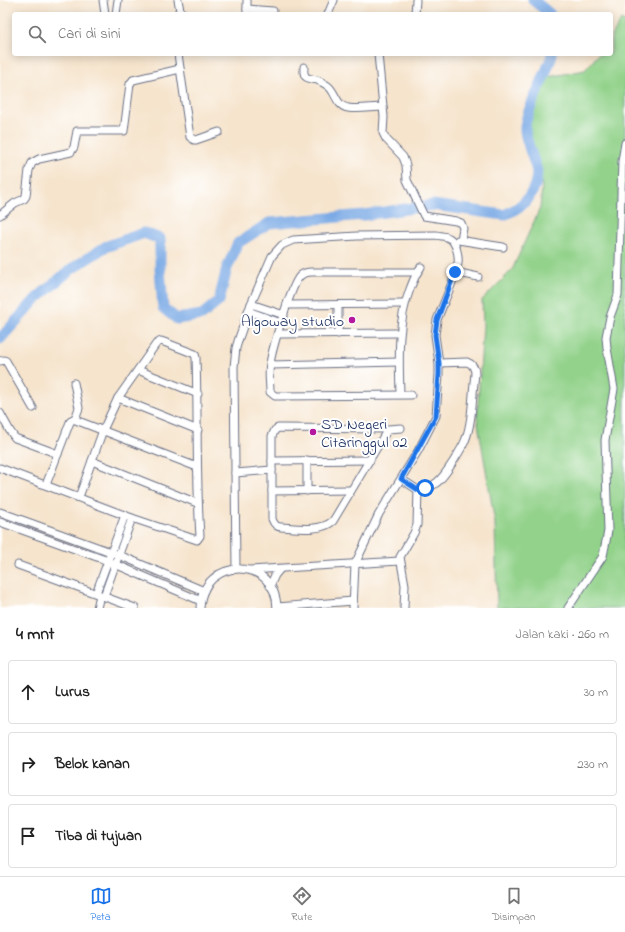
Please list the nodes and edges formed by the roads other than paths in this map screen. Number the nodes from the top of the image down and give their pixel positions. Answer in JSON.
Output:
{"nodes":[{"id":1,"x":103,"y":0,"type":"edge"},
{"id":2,"x":118,"y":0,"type":"edge"},
{"id":3,"x":178,"y":0,"type":"edge"},
{"id":4,"x":247,"y":0,"type":"edge"},
{"id":5,"x":334,"y":0,"type":"edge"},
{"id":6,"x":416,"y":0,"type":"edge"},
{"id":7,"x":273,"y":11,"type":"dead end"},
{"id":8,"x":105,"y":12,"type":"edge"},
{"id":9,"x":116,"y":12,"type":"edge"},
{"id":10,"x":179,"y":12,"type":"edge"},
{"id":11,"x":247,"y":12,"type":"edge"},
{"id":12,"x":329,"y":12,"type":"edge"},
{"id":13,"x":415,"y":12,"type":"edge"},
{"id":14,"x":178,"y":56,"type":"edge"},
{"id":15,"x":378,"y":56,"type":"edge"},
{"id":16,"x":304,"y":67,"type":"dead end"},
{"id":17,"x":180,"y":69,"type":"junction"},
{"id":18,"x":383,"y":106,"type":"junction"},
{"id":19,"x":219,"y":132,"type":"dead end"},
{"id":20,"x":625,"y":143,"type":"edge"},
{"id":21,"x":0,"y":215,"type":"edge"},
{"id":22,"x":450,"y":238,"type":"junction"},
{"id":23,"x":462,"y":240,"type":"junction"},
{"id":24,"x":503,"y":247,"type":"dead end"},
{"id":25,"x":455,"y":272,"type":"junction"},
{"id":26,"x":478,"y":277,"type":"dead end"},
{"id":27,"x":404,"y":304,"type":"junction"},
{"id":28,"x":287,"y":305,"type":"junction"},
{"id":29,"x":338,"y":305,"type":"junction"},
{"id":30,"x":249,"y":308,"type":"junction"},
{"id":31,"x":284,"y":315,"type":"junction"},
{"id":32,"x":281,"y":323,"type":"junction"},
{"id":33,"x":399,"y":333,"type":"junction"},
{"id":34,"x":278,"y":334,"type":"junction"},
{"id":35,"x":338,"y":334,"type":"junction"},
{"id":36,"x":0,"y":361,"type":"edge"},
{"id":37,"x":399,"y":362,"type":"junction"},
{"id":38,"x":439,"y":363,"type":"junction"},
{"id":39,"x":270,"y":365,"type":"junction"},
{"id":40,"x":138,"y":370,"type":"junction"},
{"id":41,"x":74,"y":383,"type":"dead end"},
{"id":42,"x":198,"y":394,"type":"junction"},
{"id":43,"x":400,"y":394,"type":"junction"},
{"id":44,"x":411,"y":395,"type":"dead end"},
{"id":45,"x":118,"y":398,"type":"junction"},
{"id":46,"x":33,"y":408,"type":"dead end"},
{"id":47,"x":0,"y":413,"type":"edge"},
{"id":48,"x":75,"y":419,"type":"junction"},
{"id":49,"x":401,"y":428,"type":"dead end"},
{"id":50,"x":388,"y":429,"type":"junction"},
{"id":51,"x":102,"y":430,"type":"junction"},
{"id":52,"x":198,"y":430,"type":"junction"},
{"id":53,"x":58,"y":454,"type":"junction"},
{"id":54,"x":307,"y":460,"type":"junction"},
{"id":55,"x":370,"y":460,"type":"junction"},
{"id":56,"x":92,"y":461,"type":"junction"},
{"id":57,"x":272,"y":461,"type":"junction"},
{"id":58,"x":197,"y":467,"type":"junction"},
{"id":59,"x":0,"y":468,"type":"edge"},
{"id":60,"x":272,"y":470,"type":"junction"},
{"id":61,"x":235,"y":473,"type":"junction"},
{"id":62,"x":401,"y":479,"type":"junction"},
{"id":63,"x":46,"y":485,"type":"junction"},
{"id":64,"x":351,"y":490,"type":"junction"},
{"id":65,"x":418,"y":490,"type":"junction"},
{"id":66,"x":272,"y":491,"type":"junction"},
{"id":67,"x":307,"y":491,"type":"junction"},
{"id":68,"x":79,"y":497,"type":"junction"},
{"id":69,"x":198,"y":503,"type":"junction"},
{"id":70,"x":0,"y":512,"type":"edge"},
{"id":71,"x":125,"y":515,"type":"junction"},
{"id":72,"x":132,"y":518,"type":"junction"},
{"id":73,"x":0,"y":522,"type":"edge"},
{"id":74,"x":111,"y":552,"type":"junction"},
{"id":75,"x":119,"y":555,"type":"junction"},
{"id":76,"x":108,"y":561,"type":"junction"},
{"id":77,"x":400,"y":562,"type":"junction"},
{"id":78,"x":115,"y":564,"type":"junction"},
{"id":79,"x":355,"y":564,"type":"junction"},
{"id":80,"x":18,"y":565,"type":"dead end"},
{"id":81,"x":236,"y":569,"type":"junction"},
{"id":82,"x":280,"y":569,"type":"junction"},
{"id":83,"x":250,"y":570,"type":"junction"},
{"id":84,"x":270,"y":586,"type":"junction"},
{"id":85,"x":204,"y":591,"type":"junction"},
{"id":86,"x":100,"y":595,"type":"junction"},
{"id":87,"x":201,"y":604,"type":"edge"},
{"id":88,"x":353,"y":604,"type":"edge"},
{"id":89,"x":277,"y":607,"type":"edge"},
{"id":90,"x":97,"y":608,"type":"edge"},
{"id":91,"x":135,"y":608,"type":"edge"},
{"id":92,"x":404,"y":608,"type":"edge"},
{"id":93,"x":568,"y":608,"type":"edge"}],
"edges":[{"from":1,"to":8,"type":"street"},
{"from":2,"to":9,"type":"street"},
{"from":3,"to":10,"type":"street"},
{"from":4,"to":11,"type":"street"},
{"from":5,"to":12,"type":"street"},
{"from":6,"to":13,"type":"street"},
{"from":7,"to":11,"type":"street"},
{"from":14,"to":17,"type":"street"},
{"from":15,"to":18,"type":"street"},
{"from":16,"to":18,"type":"street"},
{"from":17,"to":19,"type":"street"},
{"from":17,"to":21,"type":"street"},
{"from":18,"to":23,"type":"street"},
{"from":20,"to":93,"type":"street"},
{"from":22,"to":23,"type":"street"},
{"from":22,"to":25,"type":"street"},
{"from":22,"to":30,"type":"street"},
{"from":23,"to":24,"type":"street"},
{"from":25,"to":26,"type":"street"},
{"from":25,"to":38,"type":"street"},
{"from":27,"to":28,"type":"street"},
{"from":27,"to":29,"type":"street"},
{"from":27,"to":33,"type":"street"},
{"from":28,"to":29,"type":"street"},
{"from":28,"to":31,"type":"street"},
{"from":29,"to":35,"type":"street"},
{"from":30,"to":31,"type":"street"},
{"from":30,"to":32,"type":"street"},
{"from":30,"to":61,"type":"street"},
{"from":31,"to":32,"type":"street"},
{"from":32,"to":34,"type":"street"},
{"from":33,"to":35,"type":"street"},
{"from":33,"to":37,"type":"street"},
{"from":34,"to":35,"type":"street"},
{"from":34,"to":39,"type":"street"},
{"from":36,"to":46,"type":"street"},
{"from":37,"to":39,"type":"street"},
{"from":37,"to":43,"type":"street"},
{"from":38,"to":62,"type":"street"},
{"from":38,"to":65,"type":"street"},
{"from":39,"to":43,"type":"street"},
{"from":40,"to":42,"type":"street"},
{"from":40,"to":42,"type":"street"},
{"from":40,"to":45,"type":"street"},
{"from":41,"to":48,"type":"street"},
{"from":42,"to":52,"type":"street"},
{"from":43,"to":44,"type":"street"},
{"from":45,"to":51,"type":"street"},
{"from":45,"to":52,"type":"street"},
{"from":47,"to":53,"type":"street"},
{"from":48,"to":51,"type":"street"},
{"from":48,"to":53,"type":"street"},
{"from":49,"to":50,"type":"street"},
{"from":50,"to":55,"type":"street"},
{"from":50,"to":57,"type":"street"},
{"from":51,"to":56,"type":"street"},
{"from":51,"to":58,"type":"street"},
{"from":52,"to":58,"type":"street"},
{"from":53,"to":63,"type":"street"},
{"from":54,"to":55,"type":"street"},
{"from":54,"to":57,"type":"street"},
{"from":54,"to":67,"type":"street"},
{"from":55,"to":64,"type":"street"},
{"from":56,"to":68,"type":"street"},
{"from":56,"to":69,"type":"street"},
{"from":57,"to":60,"type":"street"},
{"from":58,"to":69,"type":"street"},
{"from":59,"to":63,"type":"street"},
{"from":60,"to":61,"type":"street"},
{"from":60,"to":66,"type":"street"},
{"from":61,"to":81,"type":"street"},
{"from":62,"to":65,"type":"street"},
{"from":62,"to":79,"type":"street"},
{"from":63,"to":68,"type":"street"},
{"from":64,"to":66,"type":"street"},
{"from":64,"to":67,"type":"street"},
{"from":65,"to":77,"type":"street"},
{"from":66,"to":67,"type":"street"},
{"from":68,"to":71,"type":"street"},
{"from":69,"to":72,"type":"street"},
{"from":70,"to":74,"type":"street"},
{"from":71,"to":72,"type":"street"},
{"from":71,"to":74,"type":"street"},
{"from":72,"to":75,"type":"street"},
{"from":73,"to":76,"type":"street"},
{"from":74,"to":75,"type":"street"},
{"from":74,"to":76,"type":"street"},
{"from":75,"to":78,"type":"street"},
{"from":75,"to":85,"type":"street"},
{"from":76,"to":78,"type":"street"},
{"from":76,"to":86,"type":"street"},
{"from":77,"to":79,"type":"street"},
{"from":77,"to":92,"type":"street"},
{"from":78,"to":86,"type":"street"},
{"from":78,"to":87,"type":"street"},
{"from":79,"to":82,"type":"street"},
{"from":79,"to":88,"type":"street"},
{"from":80,"to":86,"type":"street"},
{"from":81,"to":83,"type":"street"},
{"from":81,"to":85,"type":"street"},
{"from":82,"to":83,"type":"street"},
{"from":82,"to":84,"type":"street"},
{"from":83,"to":84,"type":"street"},
{"from":84,"to":89,"type":"street"},
{"from":85,"to":87,"type":"street"},
{"from":86,"to":90,"type":"street"},
{"from":86,"to":91,"type":"street"},
{"from":88,"to":89,"type":"street"}]}
